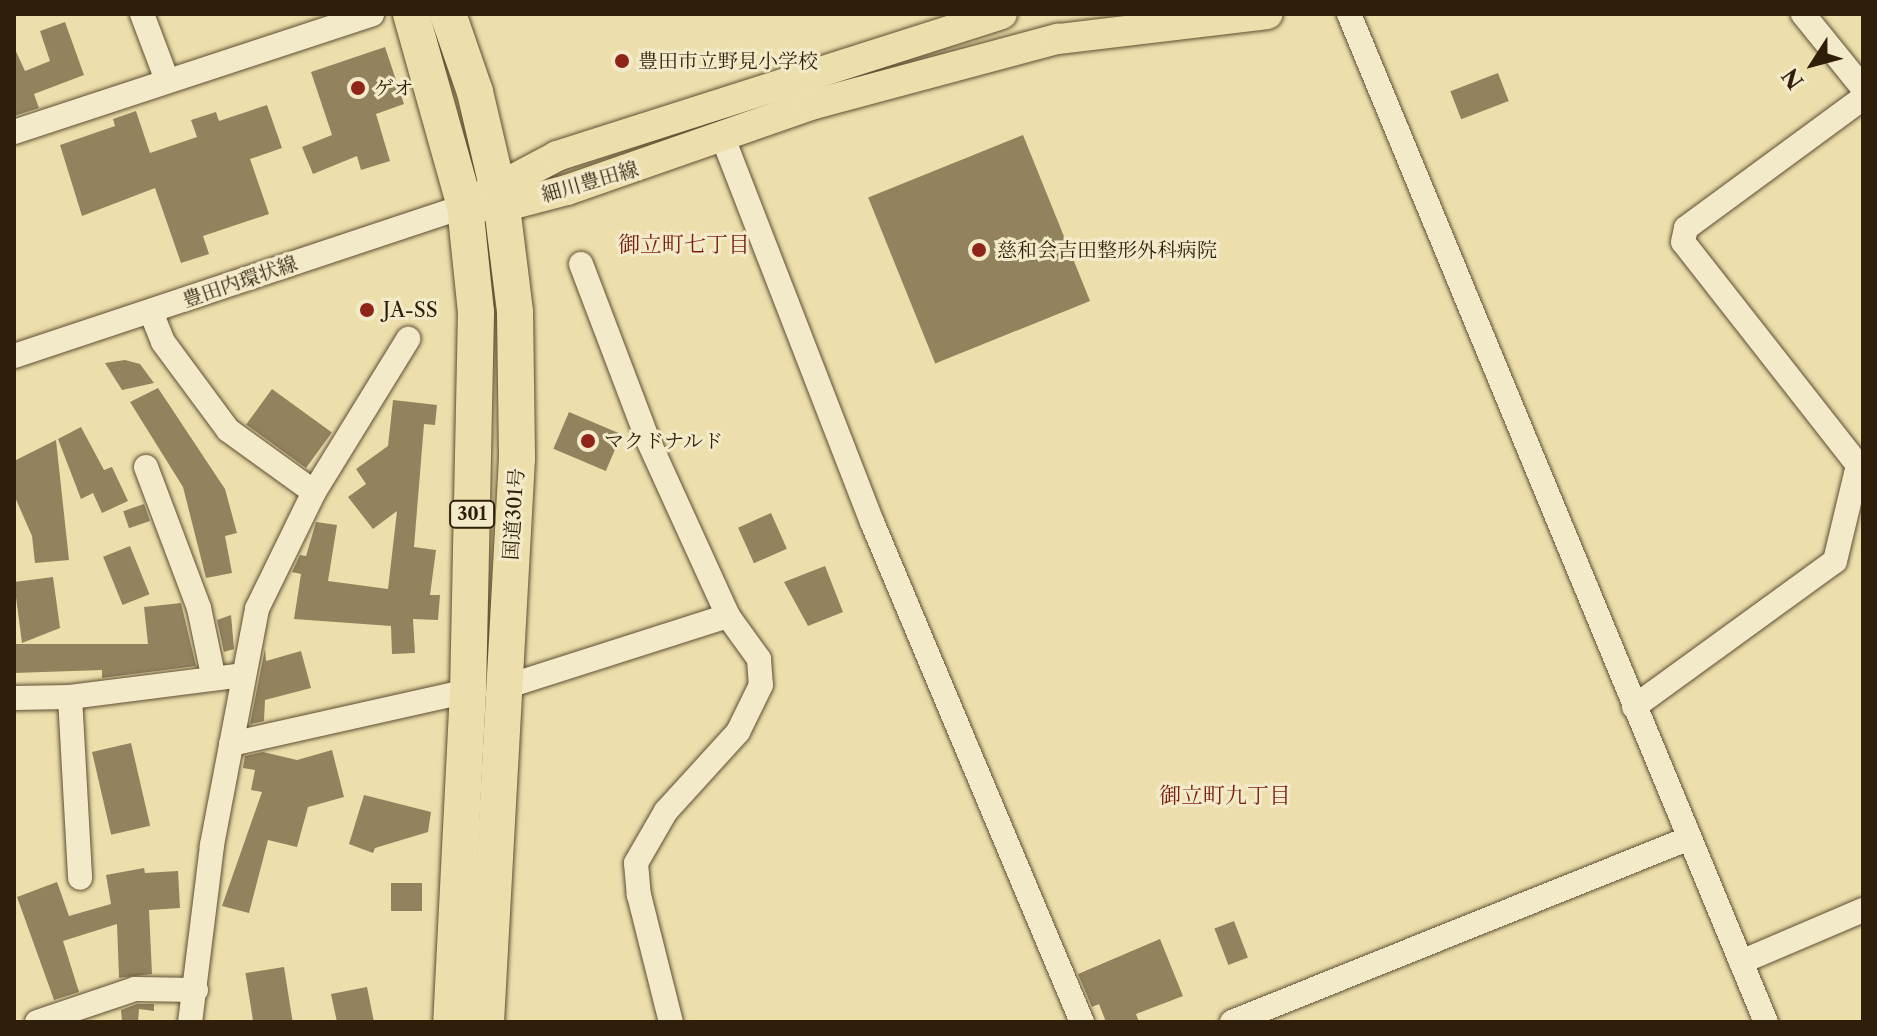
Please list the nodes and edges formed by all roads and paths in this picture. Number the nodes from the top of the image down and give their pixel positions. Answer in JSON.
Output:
{"nodes":[{"id":1,"x":142,"y":14,"type":"edge"},
{"id":2,"x":372,"y":14,"type":"edge"},
{"id":3,"x":411,"y":14,"type":"edge"},
{"id":4,"x":448,"y":14,"type":"edge"},
{"id":5,"x":1002,"y":14,"type":"edge"},
{"id":6,"x":1268,"y":14,"type":"edge"},
{"id":7,"x":1349,"y":14,"type":"edge"},
{"id":8,"x":1803,"y":14,"type":"edge"},
{"id":9,"x":167,"y":80,"type":"junction"},
{"id":10,"x":1863,"y":88,"type":"edge"},
{"id":11,"x":1863,"y":98,"type":"edge"},
{"id":12,"x":14,"y":132,"type":"edge"},
{"id":13,"x":723,"y":138,"type":"junction"},
{"id":14,"x":500,"y":197,"type":"junction"},
{"id":15,"x":465,"y":206,"type":"junction"},
{"id":16,"x":581,"y":264,"type":"dead end"},
{"id":17,"x":151,"y":312,"type":"junction"},
{"id":18,"x":408,"y":339,"type":"dead end"},
{"id":19,"x":14,"y":356,"type":"edge"},
{"id":20,"x":146,"y":467,"type":"dead end"},
{"id":21,"x":314,"y":492,"type":"junction"},
{"id":22,"x":728,"y":616,"type":"junction"},
{"id":23,"x":213,"y":675,"type":"junction"},
{"id":24,"x":243,"y":675,"type":"junction"},
{"id":25,"x":485,"y":689,"type":"junction"},
{"id":26,"x":70,"y":697,"type":"junction"},
{"id":27,"x":14,"y":698,"type":"edge"},
{"id":28,"x":1634,"y":707,"type":"junction"},
{"id":29,"x":231,"y":744,"type":"junction"},
{"id":30,"x":1689,"y":838,"type":"junction"},
{"id":31,"x":80,"y":878,"type":"dead end"},
{"id":32,"x":1863,"y":910,"type":"edge"},
{"id":33,"x":1741,"y":962,"type":"junction"},
{"id":34,"x":196,"y":990,"type":"junction"},
{"id":35,"x":37,"y":1022,"type":"edge"},
{"id":36,"x":190,"y":1022,"type":"edge"},
{"id":37,"x":451,"y":1022,"type":"edge"},
{"id":38,"x":486,"y":1022,"type":"edge"},
{"id":39,"x":671,"y":1022,"type":"edge"},
{"id":40,"x":1082,"y":1022,"type":"edge"},
{"id":41,"x":1232,"y":1022,"type":"edge"},
{"id":42,"x":1766,"y":1022,"type":"edge"}],
"edges":[{"from":1,"to":9,"type":"street"},
{"from":2,"to":9,"type":"street"},
{"from":3,"to":15,"type":"highway","name":"国道301号","number":"301"},
{"from":4,"to":14,"type":"highway","name":"国道301号","number":"301"},
{"from":5,"to":14,"type":"main road","name":"細川豊田線"},
{"from":6,"to":13,"type":"main road","name":"細川豊田線"},
{"from":7,"to":28,"type":"street"},
{"from":8,"to":10,"type":"street"},
{"from":9,"to":12,"type":"street"},
{"from":11,"to":28,"type":"street"},
{"from":13,"to":14,"type":"main road","name":"細川豊田線"},
{"from":13,"to":40,"type":"street"},
{"from":14,"to":15,"type":"main road","name":"細川豊田線"},
{"from":14,"to":25,"type":"highway","name":"国道301号","number":"301"},
{"from":15,"to":17,"type":"street","name":"豊田内環状線"},
{"from":15,"to":25,"type":"highway","name":"国道301号","number":"301"},
{"from":16,"to":22,"type":"street"},
{"from":17,"to":19,"type":"street","name":"豊田内環状線"},
{"from":17,"to":21,"type":"street"},
{"from":18,"to":21,"type":"street"},
{"from":20,"to":23,"type":"street"},
{"from":21,"to":24,"type":"street"},
{"from":22,"to":25,"type":"street"},
{"from":22,"to":39,"type":"street"},
{"from":23,"to":24,"type":"street"},
{"from":23,"to":26,"type":"street"},
{"from":24,"to":29,"type":"street"},
{"from":25,"to":29,"type":"street"},
{"from":25,"to":37,"type":"highway","name":"国道301号","number":"301"},
{"from":25,"to":38,"type":"highway","name":"国道301号","number":"301"},
{"from":26,"to":27,"type":"street"},
{"from":26,"to":31,"type":"street"},
{"from":28,"to":30,"type":"street"},
{"from":29,"to":34,"type":"street"},
{"from":30,"to":33,"type":"street"},
{"from":30,"to":41,"type":"street"},
{"from":32,"to":33,"type":"street"},
{"from":33,"to":42,"type":"street"},
{"from":34,"to":35,"type":"street"},
{"from":34,"to":36,"type":"street"}]}
